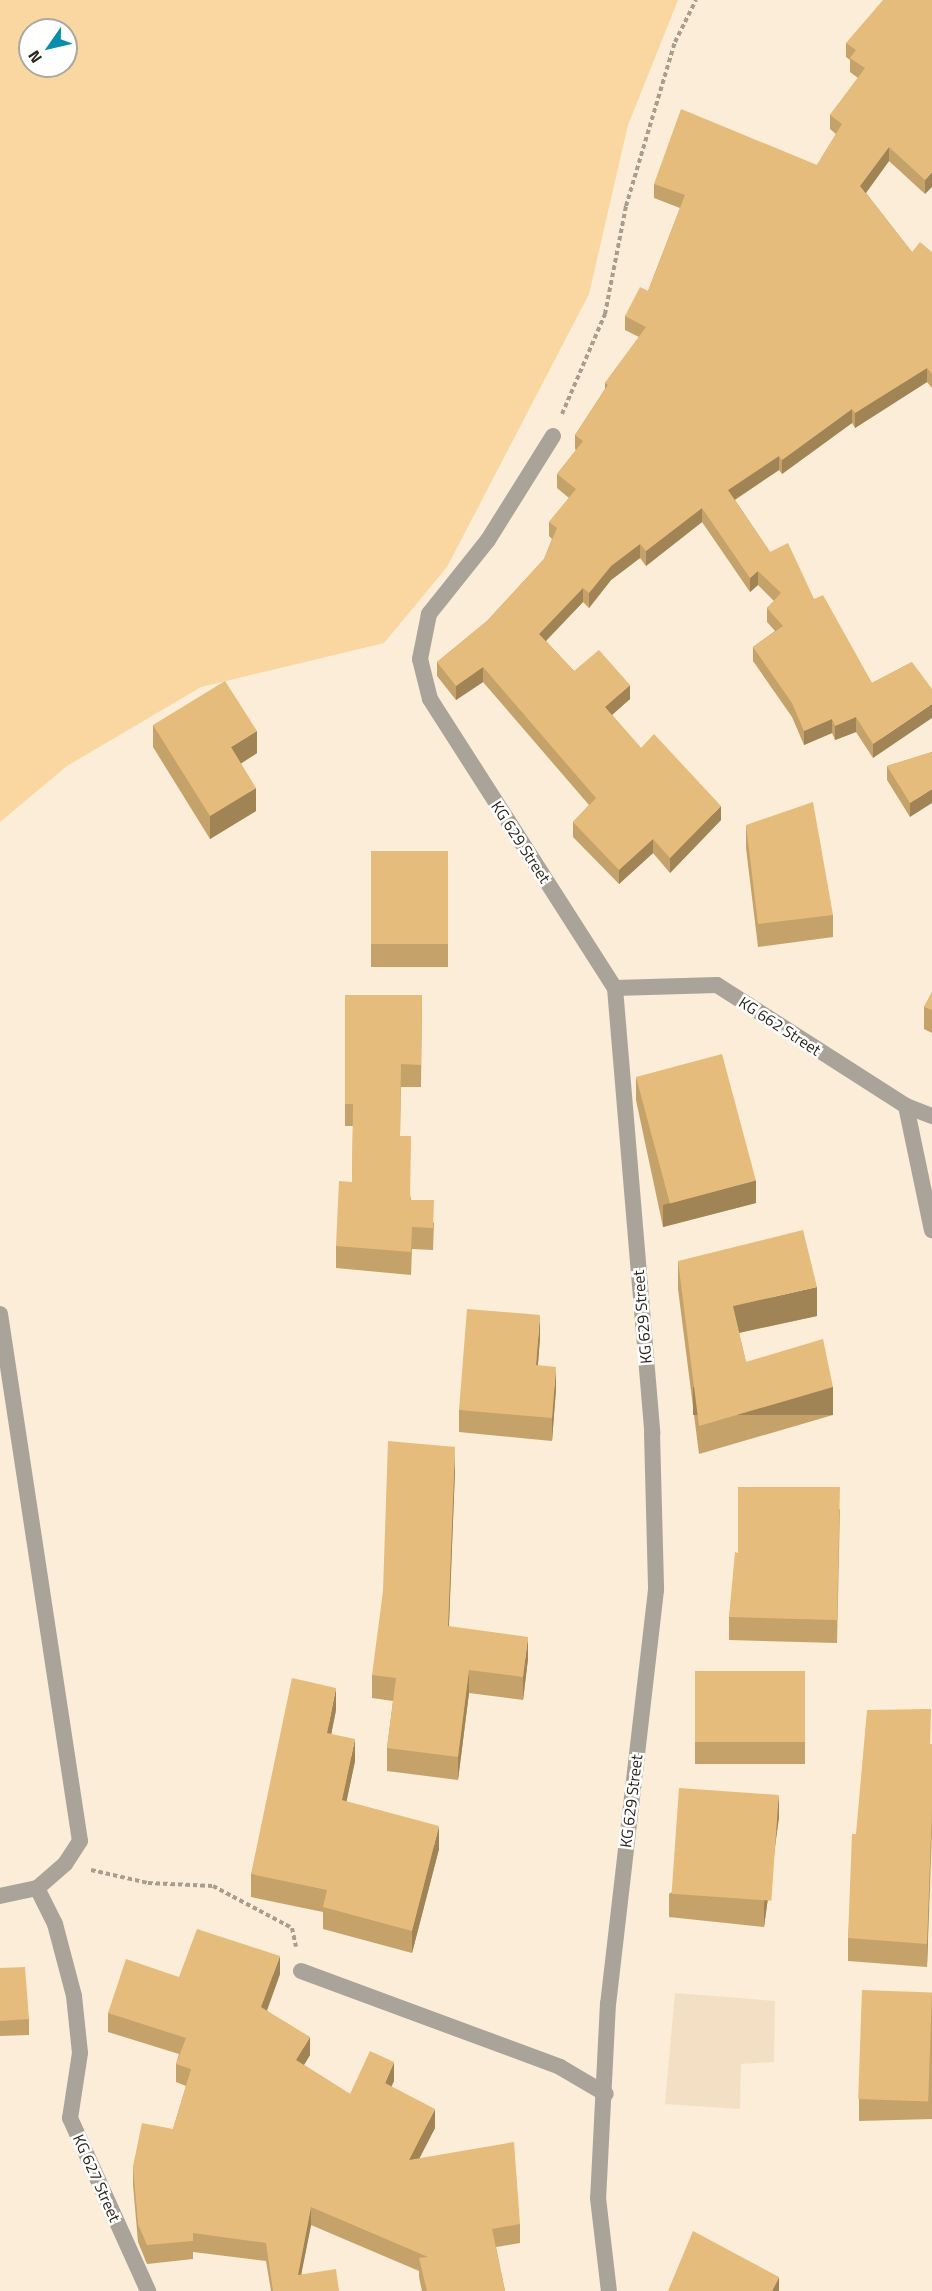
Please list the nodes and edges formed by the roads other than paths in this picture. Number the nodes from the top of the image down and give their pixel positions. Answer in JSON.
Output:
{"nodes":[{"id":1,"x":553,"y":436,"type":"road end"},
{"id":2,"x":615,"y":988,"type":"junction"},
{"id":3,"x":906,"y":1106,"type":"junction"},
{"id":4,"x":932,"y":1116,"type":"edge"},
{"id":5,"x":932,"y":1230,"type":"edge"},
{"id":6,"x":0,"y":1314,"type":"edge"},
{"id":7,"x":37,"y":1888,"type":"junction"},
{"id":8,"x":0,"y":1896,"type":"edge"},
{"id":9,"x":301,"y":1971,"type":"road end"},
{"id":10,"x":606,"y":2094,"type":"junction"},
{"id":11,"x":148,"y":2291,"type":"edge"},
{"id":12,"x":609,"y":2291,"type":"edge"}],
"edges":[{"from":1,"to":2,"type":"street","name":"KG 629 Street"},
{"from":2,"to":3,"type":"street","name":"KG 662 Street"},
{"from":2,"to":10,"type":"street","name":"KG 629 Street"},
{"from":3,"to":4,"type":"street","name":"KG 662 Street"},
{"from":3,"to":5,"type":"street"},
{"from":6,"to":7,"type":"street"},
{"from":7,"to":8,"type":"street"},
{"from":7,"to":11,"type":"street","name":"KG 627 Street"},
{"from":9,"to":10,"type":"street"},
{"from":10,"to":12,"type":"street","name":"KG 629 Street"}]}
